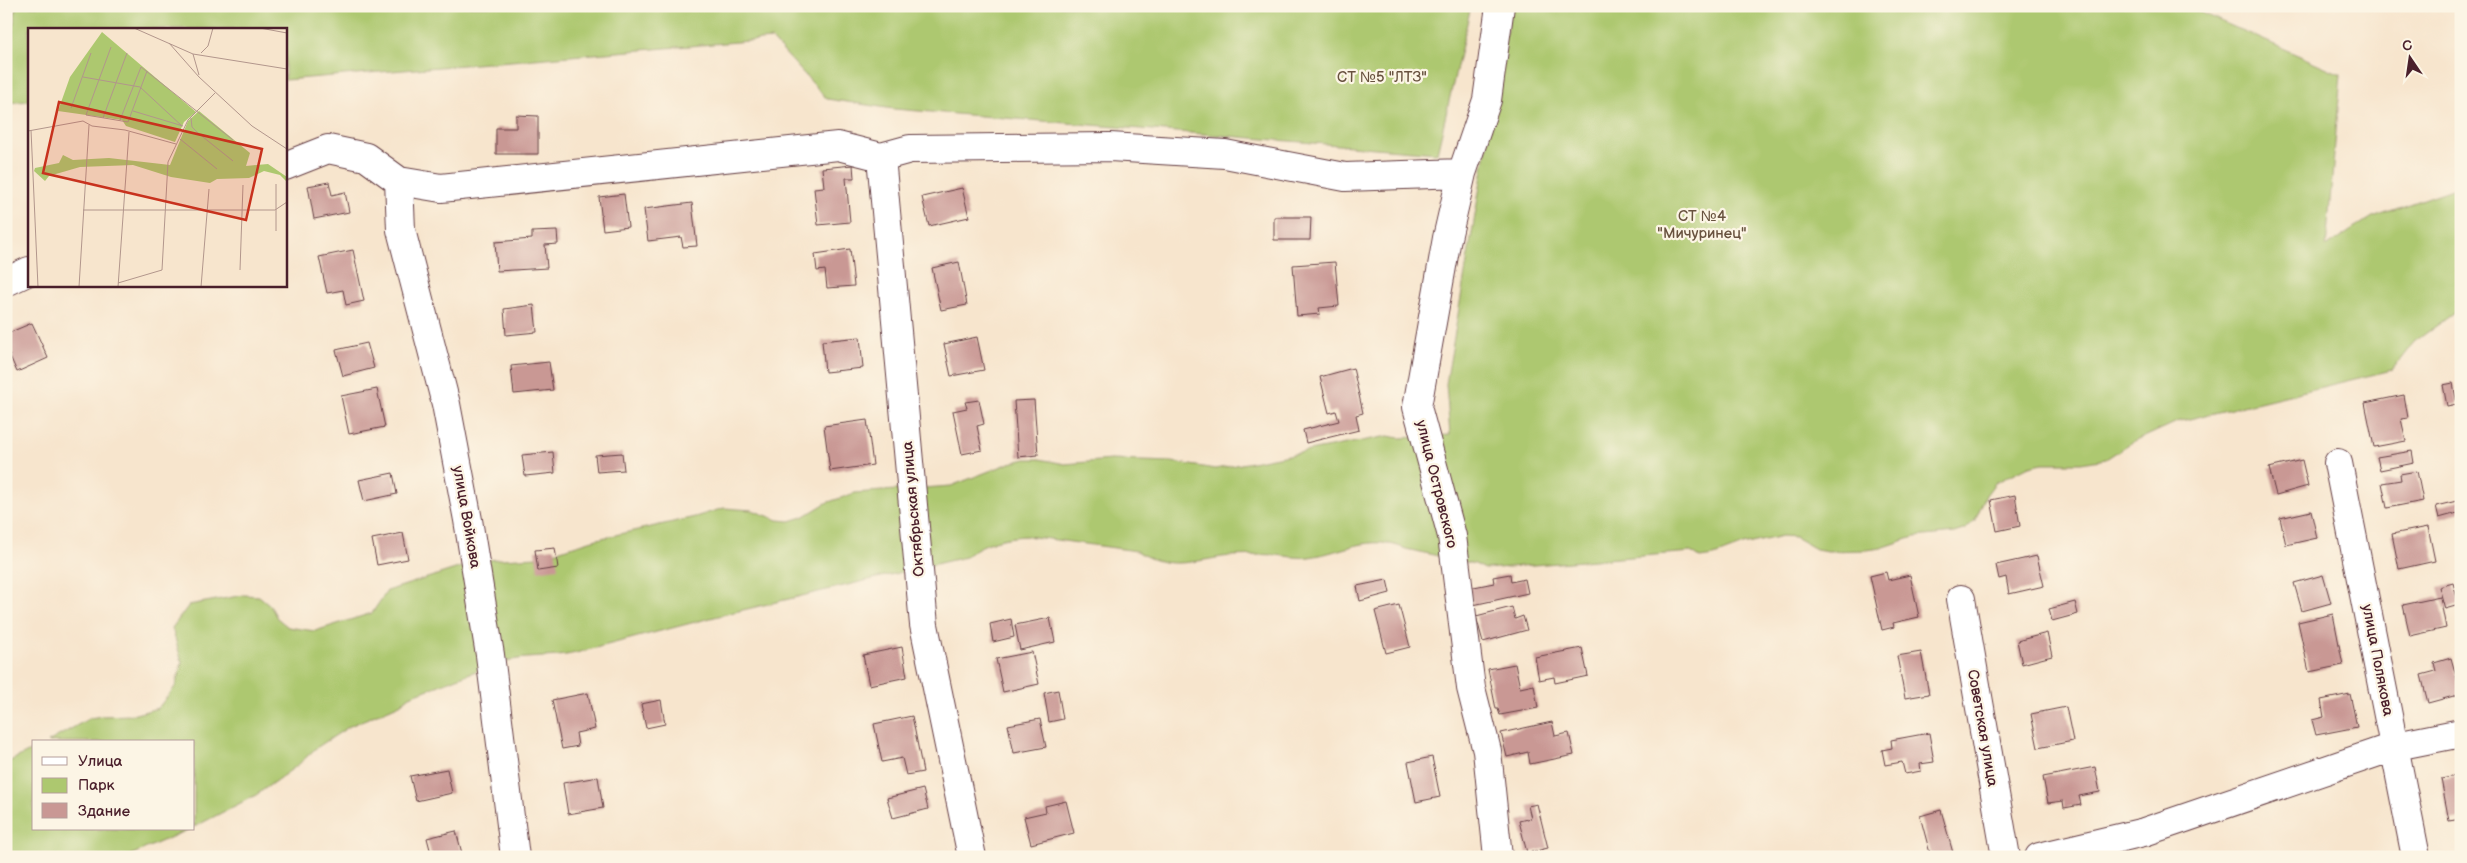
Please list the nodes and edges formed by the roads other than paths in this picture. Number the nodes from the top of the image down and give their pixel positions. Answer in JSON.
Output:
{"nodes":[{"id":1,"x":1500,"y":6,"type":"edge"},
{"id":2,"x":881,"y":158,"type":"junction"},
{"id":3,"x":286,"y":166,"type":"edge"},
{"id":4,"x":1462,"y":172,"type":"junction"},
{"id":5,"x":399,"y":182,"type":"junction"},
{"id":6,"x":28,"y":271,"type":"edge"},
{"id":7,"x":6,"y":282,"type":"edge"},
{"id":8,"x":2338,"y":463,"type":"dead end"},
{"id":9,"x":1961,"y":599,"type":"dead end"},
{"id":10,"x":2461,"y":733,"type":"edge"},
{"id":11,"x":2396,"y":746,"type":"junction"},
{"id":12,"x":515,"y":857,"type":"edge"},
{"id":13,"x":972,"y":857,"type":"edge"},
{"id":14,"x":1498,"y":857,"type":"edge"},
{"id":15,"x":2006,"y":857,"type":"edge"},
{"id":16,"x":2040,"y":857,"type":"edge"},
{"id":17,"x":2416,"y":857,"type":"edge"}],
"edges":[{"from":1,"to":4,"type":"street","name":"улица Островского"},
{"from":2,"to":4,"type":"street"},
{"from":2,"to":5,"type":"street"},
{"from":2,"to":13,"type":"street","name":"Октябрьская улица"},
{"from":3,"to":5,"type":"street"},
{"from":4,"to":14,"type":"street","name":"улица Островского"},
{"from":5,"to":12,"type":"street","name":"улица Войкова"},
{"from":6,"to":7,"type":"street"},
{"from":8,"to":11,"type":"street","name":"улица Полякова"},
{"from":9,"to":15,"type":"street","name":"Советская улица"},
{"from":10,"to":11,"type":"street"},
{"from":11,"to":16,"type":"street"},
{"from":11,"to":17,"type":"street","name":"улица Полякова"}]}
